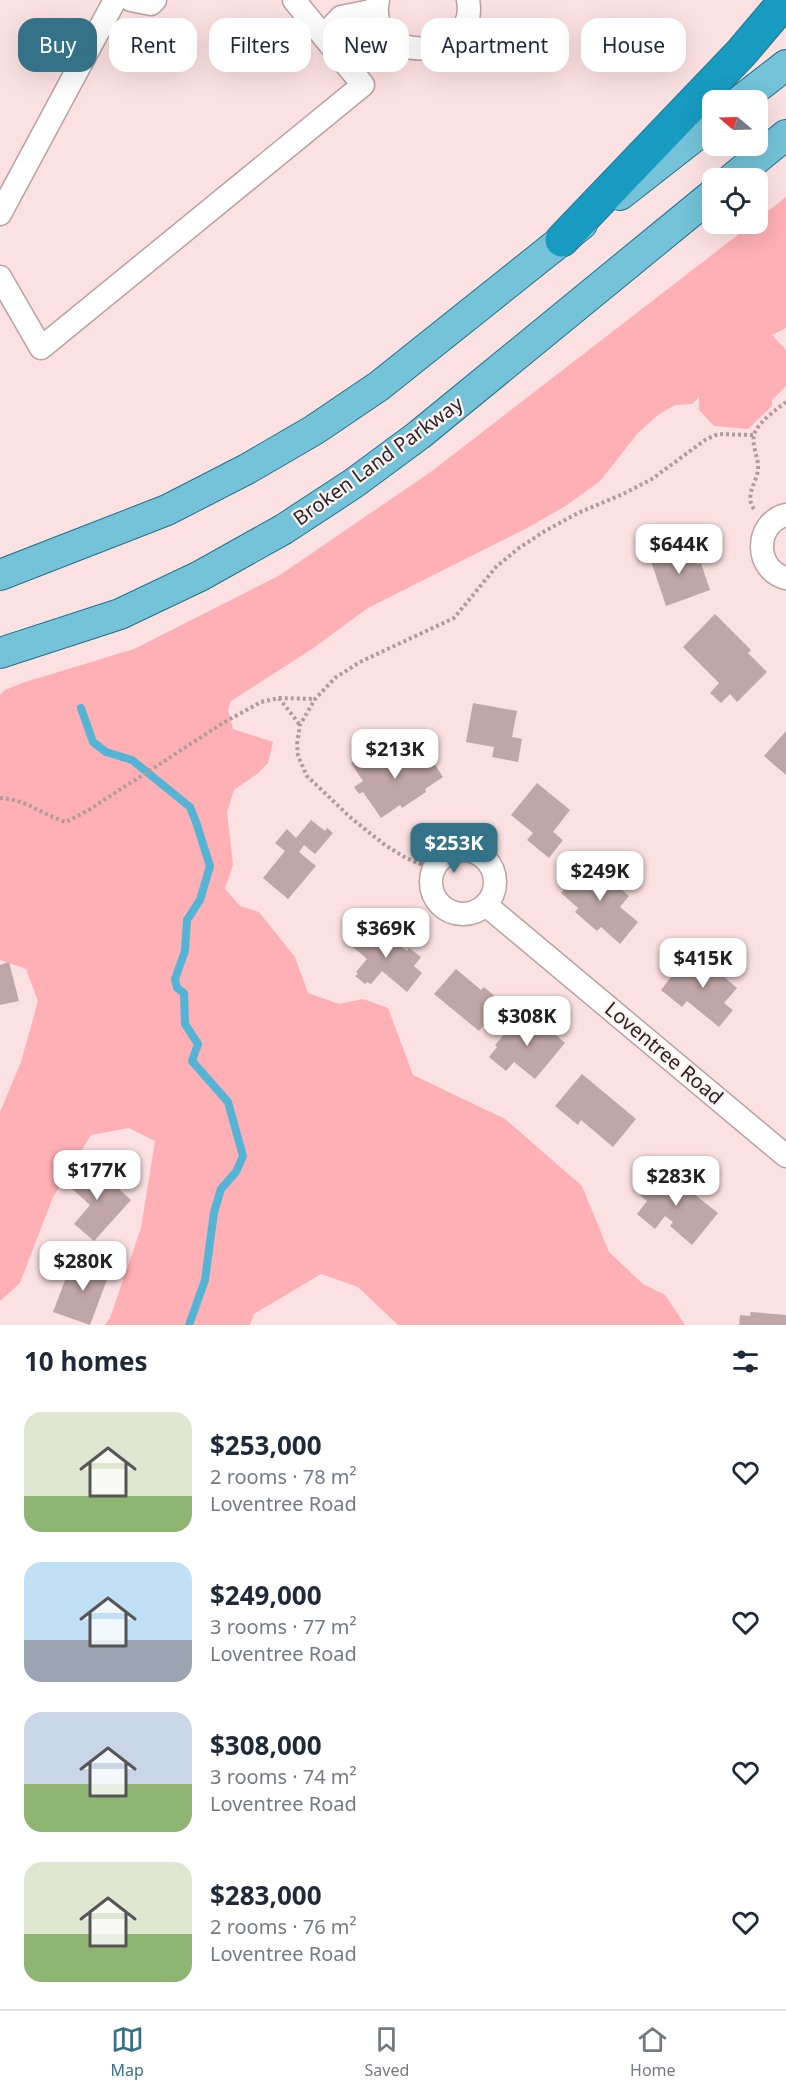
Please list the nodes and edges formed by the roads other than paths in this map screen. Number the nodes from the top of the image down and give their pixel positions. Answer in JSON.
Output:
{"nodes":[{"id":1,"x":115,"y":0,"type":"edge"},
{"id":2,"x":131,"y":0,"type":"edge"},
{"id":3,"x":155,"y":0,"type":"edge"},
{"id":4,"x":294,"y":0,"type":"edge"},
{"id":5,"x":468,"y":0,"type":"edge"},
{"id":6,"x":786,"y":0,"type":"edge"},
{"id":7,"x":377,"y":5,"type":"edge"},
{"id":8,"x":340,"y":18,"type":"edge"},
{"id":9,"x":323,"y":36,"type":"edge"},
{"id":10,"x":786,"y":66,"type":"edge"},
{"id":11,"x":352,"y":72,"type":"edge"},
{"id":12,"x":754,"y":90,"type":"edge"},
{"id":13,"x":702,"y":131,"type":"edge"},
{"id":14,"x":786,"y":135,"type":"edge"},
{"id":15,"x":745,"y":168,"type":"edge"},
{"id":16,"x":702,"y":203,"type":"edge"},
{"id":17,"x":0,"y":214,"type":"edge"},
{"id":18,"x":562,"y":240,"type":"junction"},
{"id":19,"x":0,"y":277,"type":"edge"},
{"id":20,"x":778,"y":519,"type":"edge"},
{"id":21,"x":0,"y":575,"type":"edge"},
{"id":22,"x":786,"y":578,"type":"edge"},
{"id":23,"x":0,"y":653,"type":"edge"},
{"id":24,"x":486,"y":905,"type":"junction"},
{"id":25,"x":786,"y":1155,"type":"edge"}],
"edges":[{"from":1,"to":17,"type":"street"},
{"from":2,"to":3,"type":"street"},
{"from":4,"to":9,"type":"street"},
{"from":5,"to":7,"type":"street"},
{"from":6,"to":18,"type":"highway"},
{"from":7,"to":8,"type":"street"},
{"from":10,"to":12,"type":"main road"},
{"from":11,"to":19,"type":"street"},
{"from":13,"to":18,"type":"main road"},
{"from":14,"to":15,"type":"main road"},
{"from":16,"to":23,"type":"main road","name":"Broken Land Parkway"},
{"from":18,"to":21,"type":"main road"},
{"from":20,"to":22,"type":"street"},
{"from":24,"to":24,"type":"street"},
{"from":24,"to":25,"type":"street","name":"Loventree Road"}]}
